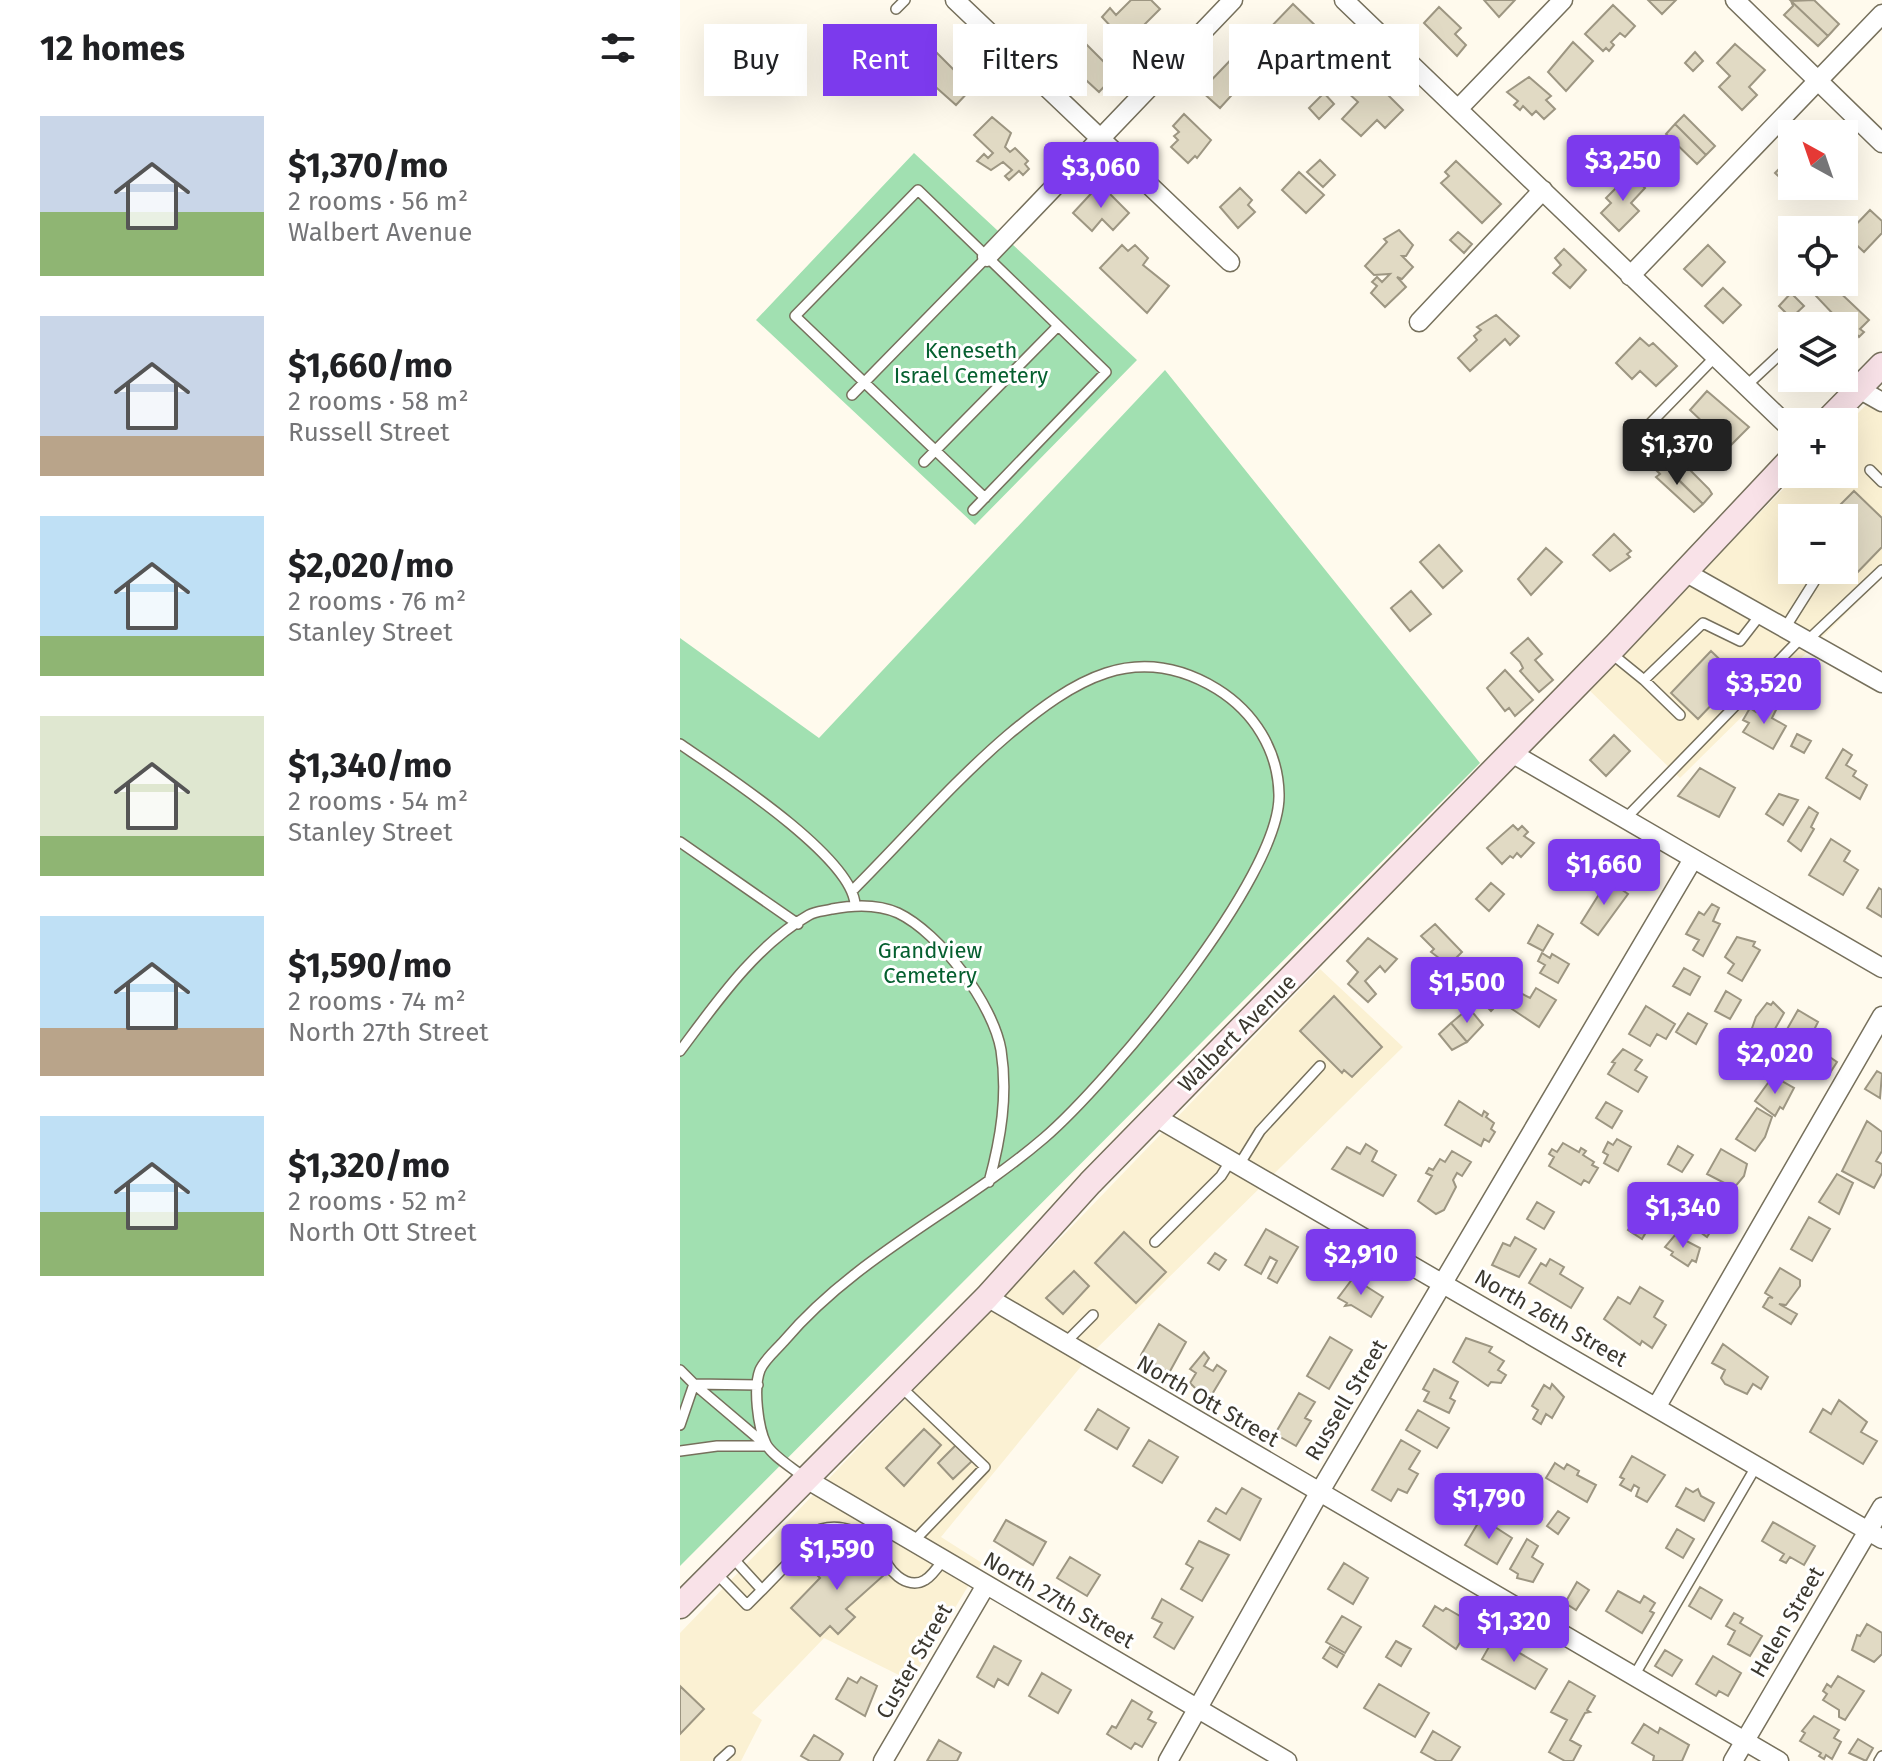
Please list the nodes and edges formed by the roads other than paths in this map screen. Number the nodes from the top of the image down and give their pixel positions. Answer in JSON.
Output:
{"nodes":[{"id":1,"x":905,"y":0,"type":"edge"},
{"id":2,"x":955,"y":0,"type":"edge"},
{"id":3,"x":1233,"y":0,"type":"edge"},
{"id":4,"x":1344,"y":0,"type":"edge"},
{"id":5,"x":1563,"y":0,"type":"edge"},
{"id":6,"x":1735,"y":0,"type":"edge"},
{"id":7,"x":896,"y":9,"type":"dead end"},
{"id":8,"x":1882,"y":14,"type":"edge"},
{"id":9,"x":1817,"y":80,"type":"junction"},
{"id":10,"x":1459,"y":108,"type":"junction"},
{"id":11,"x":1101,"y":141,"type":"junction"},
{"id":12,"x":1882,"y":143,"type":"edge"},
{"id":13,"x":1543,"y":190,"type":"junction"},
{"id":14,"x":987,"y":257,"type":"junction"},
{"id":15,"x":1230,"y":262,"type":"dead end"},
{"id":16,"x":1630,"y":276,"type":"junction"},
{"id":17,"x":1419,"y":322,"type":"dead end"},
{"id":18,"x":1058,"y":326,"type":"junction"},
{"id":19,"x":1778,"y":356,"type":"edge"},
{"id":20,"x":1715,"y":357,"type":"junction"},
{"id":21,"x":1882,"y":365,"type":"edge"},
{"id":22,"x":864,"y":383,"type":"junction"},
{"id":23,"x":1746,"y":386,"type":"junction"},
{"id":24,"x":1859,"y":389,"type":"junction"},
{"id":25,"x":852,"y":395,"type":"dead end"},
{"id":26,"x":1882,"y":402,"type":"edge"},
{"id":27,"x":1840,"y":408,"type":"edge"},
{"id":28,"x":1778,"y":417,"type":"edge"},
{"id":29,"x":1640,"y":434,"type":"dead end"},
{"id":30,"x":935,"y":451,"type":"junction"},
{"id":31,"x":924,"y":462,"type":"dead end"},
{"id":32,"x":1870,"y":470,"type":"dead end"},
{"id":33,"x":1778,"y":473,"type":"edge"},
{"id":34,"x":1882,"y":482,"type":"edge"},
{"id":35,"x":985,"y":498,"type":"junction"},
{"id":36,"x":973,"y":510,"type":"dead end"},
{"id":37,"x":1882,"y":570,"type":"edge"},
{"id":38,"x":1685,"y":572,"type":"junction"},
{"id":39,"x":1813,"y":584,"type":"edge"},
{"id":40,"x":1761,"y":614,"type":"junction"},
{"id":41,"x":1785,"y":628,"type":"junction"},
{"id":42,"x":1805,"y":639,"type":"junction"},
{"id":43,"x":1609,"y":652,"type":"junction"},
{"id":44,"x":1644,"y":680,"type":"junction"},
{"id":45,"x":1882,"y":683,"type":"edge"},
{"id":46,"x":1680,"y":715,"type":"dead end"},
{"id":47,"x":680,"y":744,"type":"edge"},
{"id":48,"x":1510,"y":752,"type":"junction"},
{"id":49,"x":1625,"y":819,"type":"junction"},
{"id":50,"x":680,"y":842,"type":"edge"},
{"id":51,"x":1693,"y":859,"type":"junction"},
{"id":52,"x":854,"y":889,"type":"junction"},
{"id":53,"x":855,"y":904,"type":"junction"},
{"id":54,"x":798,"y":924,"type":"junction"},
{"id":55,"x":1882,"y":968,"type":"edge"},
{"id":56,"x":1882,"y":1016,"type":"edge"},
{"id":57,"x":680,"y":1051,"type":"edge"},
{"id":58,"x":1320,"y":1066,"type":"dead end"},
{"id":59,"x":1154,"y":1116,"type":"junction"},
{"id":60,"x":1235,"y":1162,"type":"junction"},
{"id":61,"x":989,"y":1183,"type":"junction"},
{"id":62,"x":1155,"y":1242,"type":"dead end"},
{"id":63,"x":1443,"y":1283,"type":"junction"},
{"id":64,"x":987,"y":1297,"type":"junction"},
{"id":65,"x":1093,"y":1315,"type":"dead end"},
{"id":66,"x":1064,"y":1344,"type":"junction"},
{"id":67,"x":680,"y":1370,"type":"edge"},
{"id":68,"x":694,"y":1384,"type":"junction"},
{"id":69,"x":758,"y":1385,"type":"junction"},
{"id":70,"x":900,"y":1386,"type":"junction"},
{"id":71,"x":1657,"y":1406,"type":"junction"},
{"id":72,"x":680,"y":1425,"type":"edge"},
{"id":73,"x":767,"y":1446,"type":"junction"},
{"id":74,"x":680,"y":1451,"type":"edge"},
{"id":75,"x":1757,"y":1465,"type":"junction"},
{"id":76,"x":808,"y":1480,"type":"junction"},
{"id":77,"x":1319,"y":1493,"type":"junction"},
{"id":78,"x":1882,"y":1507,"type":"edge"},
{"id":79,"x":1875,"y":1535,"type":"edge"},
{"id":80,"x":912,"y":1543,"type":"junction"},
{"id":81,"x":943,"y":1560,"type":"junction"},
{"id":82,"x":723,"y":1564,"type":"junction"},
{"id":83,"x":986,"y":1585,"type":"junction"},
{"id":84,"x":762,"y":1590,"type":"junction"},
{"id":85,"x":680,"y":1606,"type":"edge"},
{"id":86,"x":1634,"y":1677,"type":"junction"},
{"id":87,"x":1198,"y":1709,"type":"junction"},
{"id":88,"x":1745,"y":1741,"type":"junction"},
{"id":89,"x":730,"y":1751,"type":"dead end"},
{"id":90,"x":719,"y":1761,"type":"edge"},
{"id":91,"x":883,"y":1761,"type":"edge"},
{"id":92,"x":1168,"y":1761,"type":"edge"},
{"id":93,"x":1287,"y":1761,"type":"edge"},
{"id":94,"x":1733,"y":1761,"type":"edge"},
{"id":95,"x":1779,"y":1761,"type":"edge"}],
"edges":[{"from":1,"to":7,"type":"lane"},
{"from":2,"to":11,"type":"street"},
{"from":3,"to":11,"type":"street"},
{"from":4,"to":10,"type":"street"},
{"from":5,"to":10,"type":"street"},
{"from":6,"to":9,"type":"street"},
{"from":8,"to":9,"type":"street"},
{"from":9,"to":12,"type":"street"},
{"from":9,"to":16,"type":"street"},
{"from":10,"to":13,"type":"street"},
{"from":11,"to":14,"type":"street"},
{"from":11,"to":15,"type":"street"},
{"from":13,"to":16,"type":"street"},
{"from":13,"to":17,"type":"street"},
{"from":14,"to":18,"type":"lane"},
{"from":14,"to":22,"type":"lane"},
{"from":14,"to":22,"type":"lane"},
{"from":16,"to":20,"type":"street"},
{"from":18,"to":30,"type":"lane"},
{"from":18,"to":35,"type":"lane"},
{"from":19,"to":23,"type":"lane"},
{"from":20,"to":23,"type":"street"},
{"from":20,"to":29,"type":"lane"},
{"from":21,"to":24,"type":"main road"},
{"from":22,"to":25,"type":"lane"},
{"from":22,"to":30,"type":"lane"},
{"from":23,"to":28,"type":"street"},
{"from":24,"to":26,"type":"street"},
{"from":24,"to":27,"type":"main road"},
{"from":30,"to":31,"type":"lane"},
{"from":30,"to":35,"type":"lane"},
{"from":32,"to":34,"type":"lane"},
{"from":33,"to":38,"type":"main road","name":"Walbert Avenue"},
{"from":35,"to":36,"type":"lane"},
{"from":37,"to":42,"type":"lane"},
{"from":38,"to":40,"type":"street"},
{"from":38,"to":43,"type":"main road","name":"Walbert Avenue"},
{"from":39,"to":41,"type":"lane"},
{"from":40,"to":41,"type":"street"},
{"from":40,"to":44,"type":"lane"},
{"from":41,"to":42,"type":"street"},
{"from":42,"to":45,"type":"street"},
{"from":42,"to":49,"type":"lane"},
{"from":43,"to":44,"type":"lane"},
{"from":43,"to":48,"type":"main road","name":"Walbert Avenue"},
{"from":44,"to":46,"type":"lane"},
{"from":47,"to":52,"type":"lane"},
{"from":48,"to":49,"type":"street"},
{"from":48,"to":59,"type":"main road","name":"Walbert Avenue"},
{"from":49,"to":51,"type":"street"},
{"from":50,"to":54,"type":"lane"},
{"from":51,"to":55,"type":"street"},
{"from":51,"to":63,"type":"street","name":"Russell Street"},
{"from":52,"to":53,"type":"lane"},
{"from":52,"to":61,"type":"lane"},
{"from":53,"to":54,"type":"lane"},
{"from":53,"to":61,"type":"lane"},
{"from":54,"to":57,"type":"lane"},
{"from":56,"to":71,"type":"street"},
{"from":58,"to":60,"type":"lane"},
{"from":59,"to":60,"type":"street","name":"North 26th Street"},
{"from":59,"to":64,"type":"main road","name":"Walbert Avenue"},
{"from":60,"to":62,"type":"lane"},
{"from":60,"to":63,"type":"street","name":"North 26th Street"},
{"from":61,"to":69,"type":"lane"},
{"from":63,"to":71,"type":"street","name":"North 26th Street"},
{"from":63,"to":77,"type":"street","name":"Russell Street"},
{"from":64,"to":66,"type":"street","name":"North Ott Street"},
{"from":64,"to":70,"type":"main road","name":"Walbert Avenue"},
{"from":65,"to":66,"type":"lane"},
{"from":66,"to":77,"type":"street","name":"North Ott Street"},
{"from":67,"to":68,"type":"lane"},
{"from":68,"to":69,"type":"lane"},
{"from":68,"to":72,"type":"lane"},
{"from":68,"to":73,"type":"lane"},
{"from":69,"to":73,"type":"lane"},
{"from":70,"to":76,"type":"main road","name":"Walbert Avenue"},
{"from":70,"to":80,"type":"lane"},
{"from":71,"to":75,"type":"street","name":"North 26th Street"},
{"from":73,"to":74,"type":"lane"},
{"from":73,"to":76,"type":"lane"},
{"from":75,"to":79,"type":"street","name":"North 26th Street"},
{"from":75,"to":86,"type":"lane"},
{"from":76,"to":80,"type":"street","name":"North 27th Street"},
{"from":76,"to":82,"type":"main road","name":"Walbert Avenue"},
{"from":77,"to":86,"type":"street","name":"North Ott Street"},
{"from":77,"to":87,"type":"street","name":"Russell Street"},
{"from":78,"to":79,"type":"street","name":"Helen Street"},
{"from":79,"to":88,"type":"street","name":"Helen Street"},
{"from":80,"to":81,"type":"street","name":"North 27th Street"},
{"from":81,"to":83,"type":"street","name":"North 27th Street"},
{"from":81,"to":84,"type":"lane"},
{"from":82,"to":84,"type":"lane"},
{"from":82,"to":84,"type":"lane"},
{"from":82,"to":85,"type":"main road","name":"Walbert Avenue"},
{"from":83,"to":87,"type":"street","name":"North 27th Street"},
{"from":83,"to":91,"type":"street","name":"Custer Street"},
{"from":86,"to":88,"type":"street","name":"North Ott Street"},
{"from":87,"to":92,"type":"street","name":"Russell Street"},
{"from":87,"to":93,"type":"street","name":"North 27th Street"},
{"from":88,"to":94,"type":"street","name":"Helen Street"},
{"from":88,"to":95,"type":"street","name":"North Ott Street"},
{"from":89,"to":90,"type":"lane"}]}
